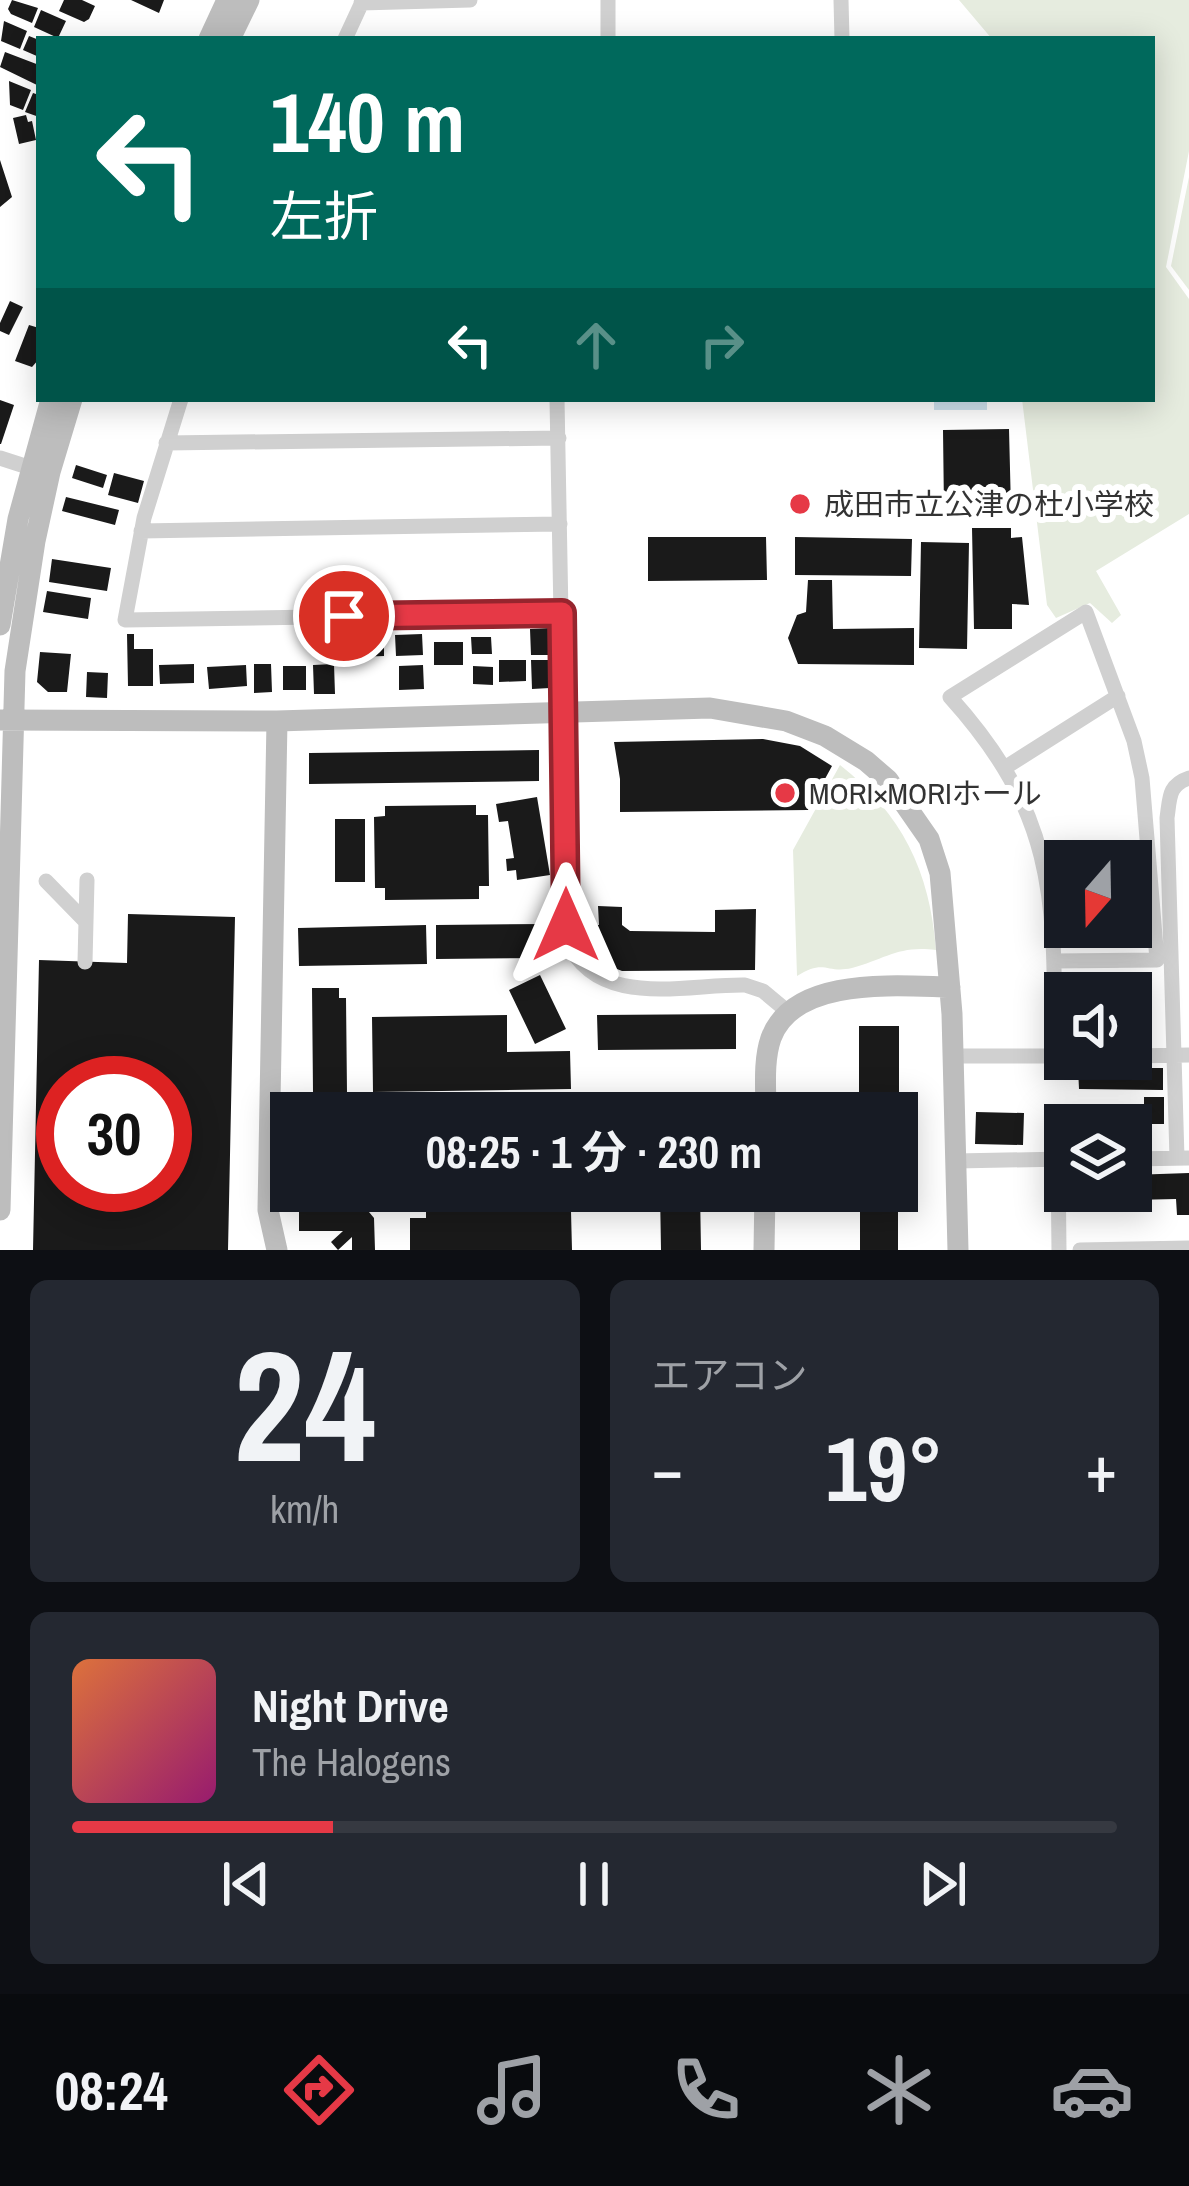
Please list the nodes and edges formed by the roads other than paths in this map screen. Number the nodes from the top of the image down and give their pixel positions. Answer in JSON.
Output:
{"nodes":[{"id":1,"x":227,"y":0,"type":"edge"},
{"id":2,"x":248,"y":0,"type":"edge"},
{"id":3,"x":470,"y":0,"type":"edge"},
{"id":4,"x":608,"y":0,"type":"edge"},
{"id":5,"x":841,"y":0,"type":"edge"},
{"id":6,"x":362,"y":1,"type":"edge"},
{"id":7,"x":210,"y":36,"type":"edge"},
{"id":8,"x":231,"y":36,"type":"edge"},
{"id":9,"x":346,"y":36,"type":"edge"},
{"id":10,"x":608,"y":36,"type":"edge"},
{"id":11,"x":842,"y":36,"type":"edge"},
{"id":12,"x":50,"y":402,"type":"edge"},
{"id":13,"x":71,"y":402,"type":"edge"},
{"id":14,"x":180,"y":402,"type":"edge"},
{"id":15,"x":557,"y":402,"type":"edge"},
{"id":16,"x":559,"y":438,"type":"junction"},
{"id":17,"x":166,"y":442,"type":"junction"},
{"id":18,"x":0,"y":458,"type":"edge"},
{"id":19,"x":31,"y":468,"type":"junction"},
{"id":20,"x":560,"y":524,"type":"junction"},
{"id":21,"x":141,"y":531,"type":"junction"},
{"id":22,"x":562,"y":613,"type":"junction"},
{"id":23,"x":0,"y":625,"type":"edge"},
{"id":24,"x":1118,"y":696,"type":"junction"},
{"id":25,"x":564,"y":713,"type":"junction"},
{"id":26,"x":7,"y":720,"type":"edge"},
{"id":27,"x":277,"y":721,"type":"junction"},
{"id":28,"x":1006,"y":767,"type":"junction"},
{"id":29,"x":1189,"y":778,"type":"edge"},
{"id":30,"x":86,"y":880,"type":"dead end"},
{"id":31,"x":46,"y":881,"type":"dead end"},
{"id":32,"x":86,"y":922,"type":"junction"},
{"id":33,"x":1054,"y":961,"type":"junction"},
{"id":34,"x":85,"y":962,"type":"dead end"},
{"id":35,"x":1055,"y":972,"type":"edge"},
{"id":36,"x":950,"y":987,"type":"junction"},
{"id":37,"x":787,"y":1011,"type":"junction"},
{"id":38,"x":954,"y":1056,"type":"junction"},
{"id":39,"x":1044,"y":1056,"type":"edge"},
{"id":40,"x":1182,"y":1056,"type":"edge"},
{"id":41,"x":766,"y":1092,"type":"edge"},
{"id":42,"x":1183,"y":1158,"type":"edge"},
{"id":43,"x":1152,"y":1159,"type":"edge"},
{"id":44,"x":1044,"y":1160,"type":"edge"},
{"id":45,"x":956,"y":1161,"type":"junction"},
{"id":46,"x":0,"y":1210,"type":"edge"},
{"id":47,"x":765,"y":1212,"type":"edge"},
{"id":48,"x":1060,"y":1212,"type":"edge"},
{"id":49,"x":1189,"y":1248,"type":"edge"},
{"id":50,"x":277,"y":1250,"type":"edge"},
{"id":51,"x":764,"y":1250,"type":"edge"},
{"id":52,"x":958,"y":1250,"type":"edge"},
{"id":53,"x":1059,"y":1250,"type":"edge"},
{"id":54,"x":1080,"y":1250,"type":"edge"}],
"edges":[{"from":1,"to":7,"type":"street"},
{"from":2,"to":8,"type":"street"},
{"from":3,"to":6,"type":"street"},
{"from":4,"to":10,"type":"street"},
{"from":5,"to":11,"type":"street"},
{"from":6,"to":9,"type":"street"},
{"from":12,"to":19,"type":"street"},
{"from":13,"to":26,"type":"street"},
{"from":14,"to":17,"type":"street"},
{"from":15,"to":16,"type":"street"},
{"from":16,"to":17,"type":"street"},
{"from":16,"to":20,"type":"street"},
{"from":17,"to":21,"type":"street"},
{"from":18,"to":19,"type":"street"},
{"from":19,"to":23,"type":"street"},
{"from":20,"to":21,"type":"street"},
{"from":20,"to":22,"type":"street"},
{"from":21,"to":22,"type":"street"},
{"from":22,"to":25,"type":"street"},
{"from":24,"to":28,"type":"street"},
{"from":24,"to":28,"type":"street"},
{"from":24,"to":33,"type":"street"},
{"from":25,"to":27,"type":"street"},
{"from":25,"to":36,"type":"street"},
{"from":25,"to":37,"type":"street"},
{"from":26,"to":27,"type":"street"},
{"from":26,"to":46,"type":"street"},
{"from":27,"to":50,"type":"street"},
{"from":28,"to":33,"type":"street"},
{"from":29,"to":40,"type":"street"},
{"from":30,"to":32,"type":"street"},
{"from":31,"to":32,"type":"street"},
{"from":32,"to":34,"type":"street"},
{"from":33,"to":35,"type":"street"},
{"from":36,"to":37,"type":"street"},
{"from":36,"to":38,"type":"street"},
{"from":37,"to":41,"type":"street"},
{"from":38,"to":39,"type":"street"},
{"from":38,"to":45,"type":"street"},
{"from":40,"to":42,"type":"street"},
{"from":42,"to":43,"type":"street"},
{"from":44,"to":45,"type":"street"},
{"from":45,"to":52,"type":"street"},
{"from":47,"to":51,"type":"street"},
{"from":48,"to":53,"type":"street"},
{"from":49,"to":54,"type":"street"}]}
